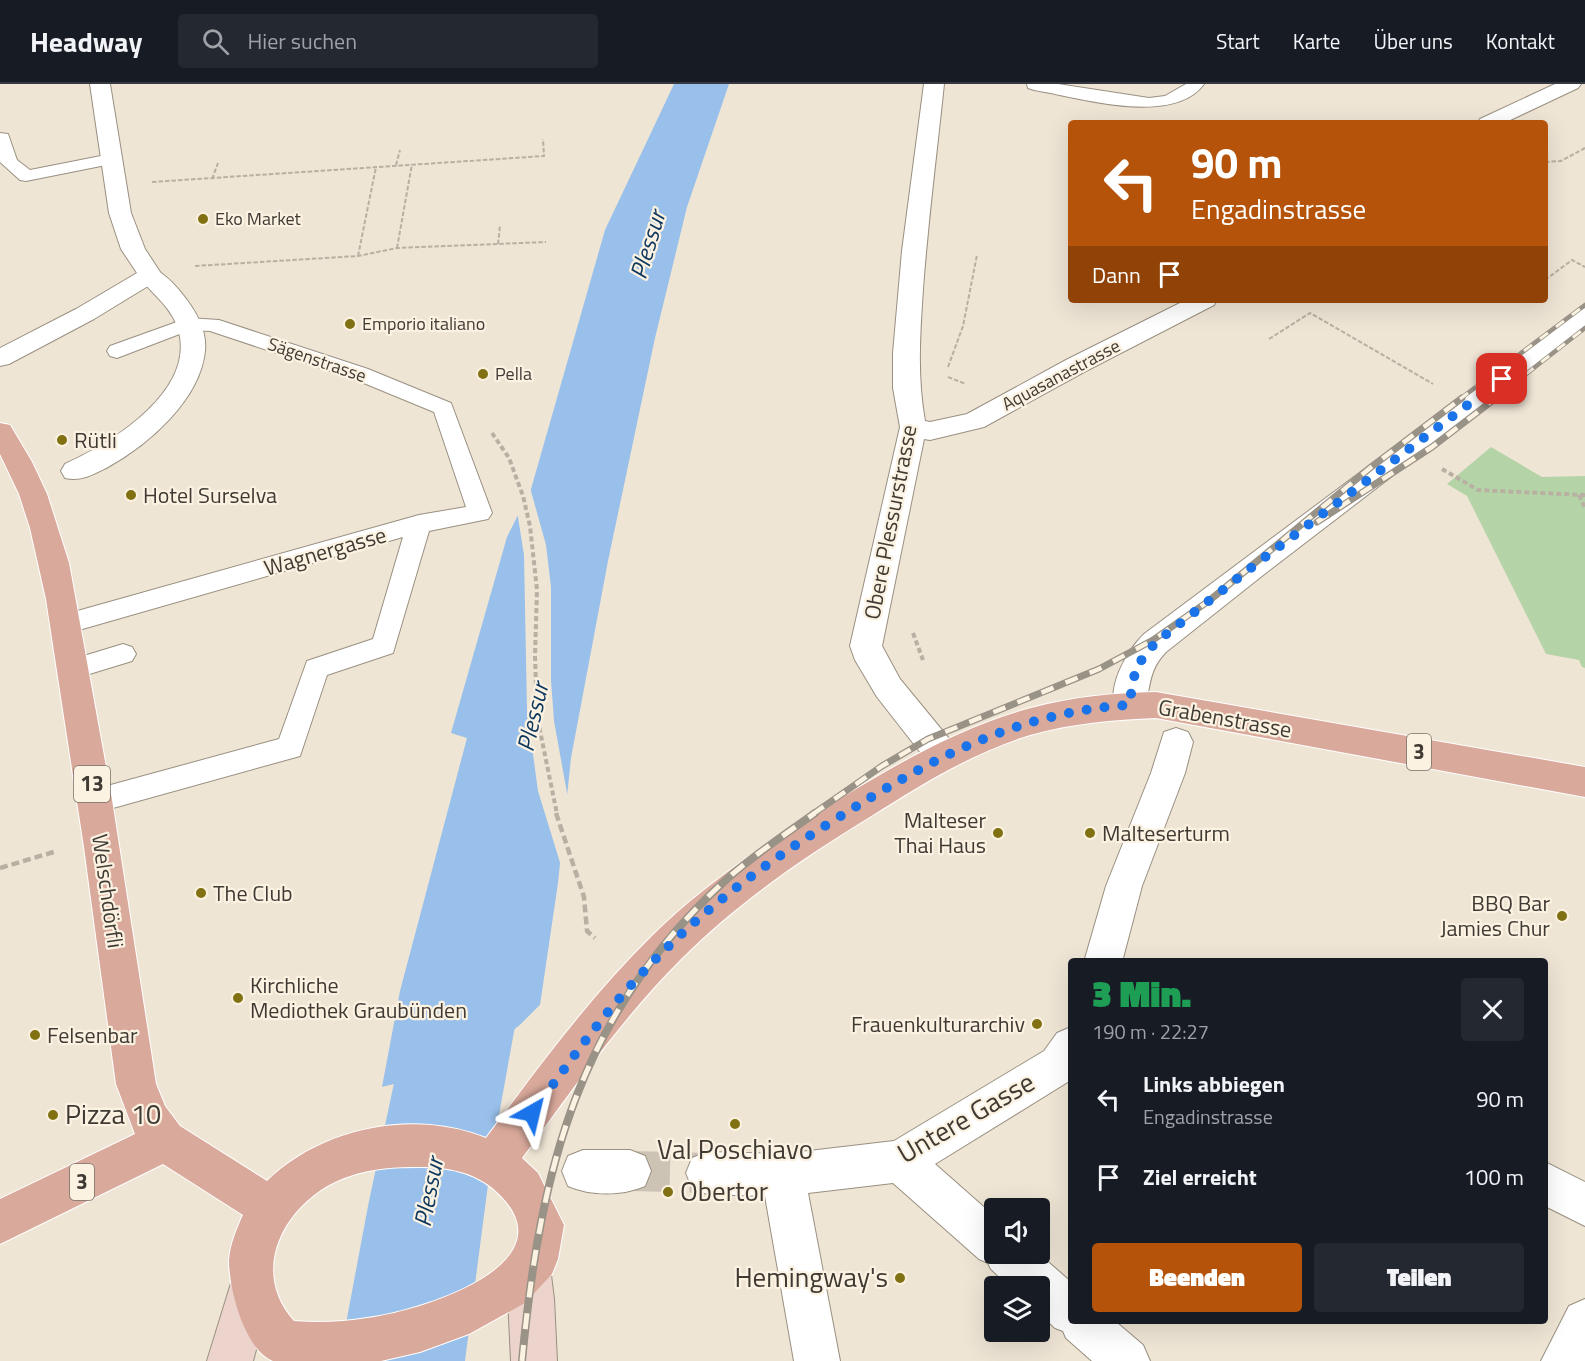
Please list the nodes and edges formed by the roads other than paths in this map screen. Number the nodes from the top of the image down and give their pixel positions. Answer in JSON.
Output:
{"nodes":[{"id":1,"x":100,"y":84,"type":"edge"},
{"id":2,"x":934,"y":84,"type":"edge"},
{"id":3,"x":1015,"y":84,"type":"edge"},
{"id":4,"x":1196,"y":84,"type":"edge"},
{"id":5,"x":1571,"y":84,"type":"edge"},
{"id":6,"x":1035,"y":85,"type":"edge"},
{"id":7,"x":1493,"y":120,"type":"edge"},
{"id":8,"x":2,"y":138,"type":"dead end"},
{"id":9,"x":112,"y":166,"type":"junction"},
{"id":10,"x":26,"y":176,"type":"junction"},
{"id":11,"x":0,"y":181,"type":"edge"},
{"id":12,"x":60,"y":184,"type":"dead end"},
{"id":13,"x":150,"y":275,"type":"junction"},
{"id":14,"x":1199,"y":303,"type":"edge"},
{"id":15,"x":1585,"y":316,"type":"edge"},
{"id":16,"x":188,"y":324,"type":"junction"},
{"id":17,"x":117,"y":351,"type":"dead end"},
{"id":18,"x":0,"y":358,"type":"edge"},
{"id":19,"x":443,"y":408,"type":"joint"},
{"id":20,"x":913,"y":428,"type":"junction"},
{"id":21,"x":0,"y":432,"type":"edge"},
{"id":22,"x":75,"y":471,"type":"dead end"},
{"id":23,"x":419,"y":524,"type":"junction"},
{"id":24,"x":65,"y":624,"type":"junction"},
{"id":25,"x":123,"y":654,"type":"dead end"},
{"id":26,"x":73,"y":669,"type":"junction"},
{"id":27,"x":1129,"y":705,"type":"junction"},
{"id":28,"x":1176,"y":742,"type":"dead end"},
{"id":29,"x":943,"y":756,"type":"junction"},
{"id":30,"x":1585,"y":782,"type":"edge"},
{"id":31,"x":95,"y":801,"type":"junction"},
{"id":32,"x":1104,"y":958,"type":"edge"},
{"id":33,"x":1068,"y":1051,"type":"edge"},
{"id":34,"x":165,"y":1141,"type":"junction"},
{"id":35,"x":900,"y":1161,"type":"junction"},
{"id":36,"x":502,"y":1169,"type":"junction"},
{"id":37,"x":583,"y":1171,"type":"dead end"},
{"id":38,"x":630,"y":1171,"type":"tunnel mouth"},
{"id":39,"x":707,"y":1173,"type":"tunnel mouth"},
{"id":40,"x":783,"y":1175,"type":"junction"},
{"id":41,"x":1548,"y":1185,"type":"edge"},
{"id":42,"x":1585,"y":1205,"type":"edge"},
{"id":43,"x":271,"y":1208,"type":"junction"},
{"id":44,"x":0,"y":1222,"type":"edge"},
{"id":45,"x":984,"y":1235,"type":"edge"},
{"id":46,"x":1017,"y":1264,"type":"edge"},
{"id":47,"x":529,"y":1275,"type":"junction"},
{"id":48,"x":252,"y":1283,"type":"junction"},
{"id":49,"x":1068,"y":1309,"type":"edge"},
{"id":50,"x":1585,"y":1322,"type":"edge"},
{"id":51,"x":1084,"y":1324,"type":"edge"},
{"id":52,"x":230,"y":1361,"type":"edge"},
{"id":53,"x":534,"y":1361,"type":"edge"},
{"id":54,"x":817,"y":1361,"type":"edge"},
{"id":55,"x":1127,"y":1361,"type":"edge"},
{"id":56,"x":1564,"y":1361,"type":"edge"}],
"edges":[{"from":1,"to":9,"type":"street"},
{"from":2,"to":20,"type":"street","name":"Obere Plessurstrasse"},
{"from":3,"to":6,"type":"lane"},
{"from":4,"to":6,"type":"lane"},
{"from":5,"to":7,"type":"street"},
{"from":8,"to":10,"type":"lane"},
{"from":9,"to":10,"type":"lane"},
{"from":9,"to":12,"type":"lane"},
{"from":9,"to":13,"type":"street"},
{"from":10,"to":11,"type":"lane"},
{"from":13,"to":16,"type":"street"},
{"from":13,"to":18,"type":"street"},
{"from":14,"to":20,"type":"street","name":"Aquasanastrasse"},
{"from":15,"to":27,"type":"street"},
{"from":16,"to":17,"type":"lane"},
{"from":16,"to":19,"type":"lane","name":"Sägenstrasse"},
{"from":16,"to":22,"type":"street"},
{"from":19,"to":23,"type":"lane","name":"Wagnergasse"},
{"from":20,"to":29,"type":"street","name":"Obere Plessurstrasse"},
{"from":21,"to":24,"type":"main road","name":"Welschdörfli","number":"13"},
{"from":23,"to":24,"type":"lane","name":"Wagnergasse"},
{"from":23,"to":31,"type":"lane"},
{"from":24,"to":26,"type":"main road","name":"Welschdörfli","number":"13"},
{"from":25,"to":26,"type":"lane"},
{"from":26,"to":31,"type":"main road","name":"Welschdörfli","number":"13"},
{"from":27,"to":29,"type":"main road","name":"Grabenstrasse","number":"3"},
{"from":27,"to":30,"type":"main road","name":"Grabenstrasse","number":"3"},
{"from":28,"to":32,"type":"street"},
{"from":29,"to":36,"type":"main road","name":"Grabenstrasse","number":"3"},
{"from":31,"to":34,"type":"main road","name":"Welschdörfli","number":"13"},
{"from":33,"to":35,"type":"street","name":"Untere Gasse"},
{"from":34,"to":43,"type":"main road"},
{"from":34,"to":44,"type":"main road","number":"3"},
{"from":35,"to":40,"type":"street","name":"Untere Gasse"},
{"from":35,"to":45,"type":"street"},
{"from":36,"to":43,"type":"main road"},
{"from":36,"to":47,"type":"main road"},
{"from":37,"to":38,"type":"street"},
{"from":39,"to":40,"type":"street","name":"Untere Gasse"},
{"from":40,"to":54,"type":"street"},
{"from":41,"to":42,"type":"street"},
{"from":43,"to":48,"type":"main road"},
{"from":46,"to":49,"type":"street"},
{"from":47,"to":48,"type":"main road"},
{"from":47,"to":53,"type":"main road"},
{"from":48,"to":52,"type":"main road"},
{"from":50,"to":56,"type":"street"},
{"from":51,"to":55,"type":"street"}]}
